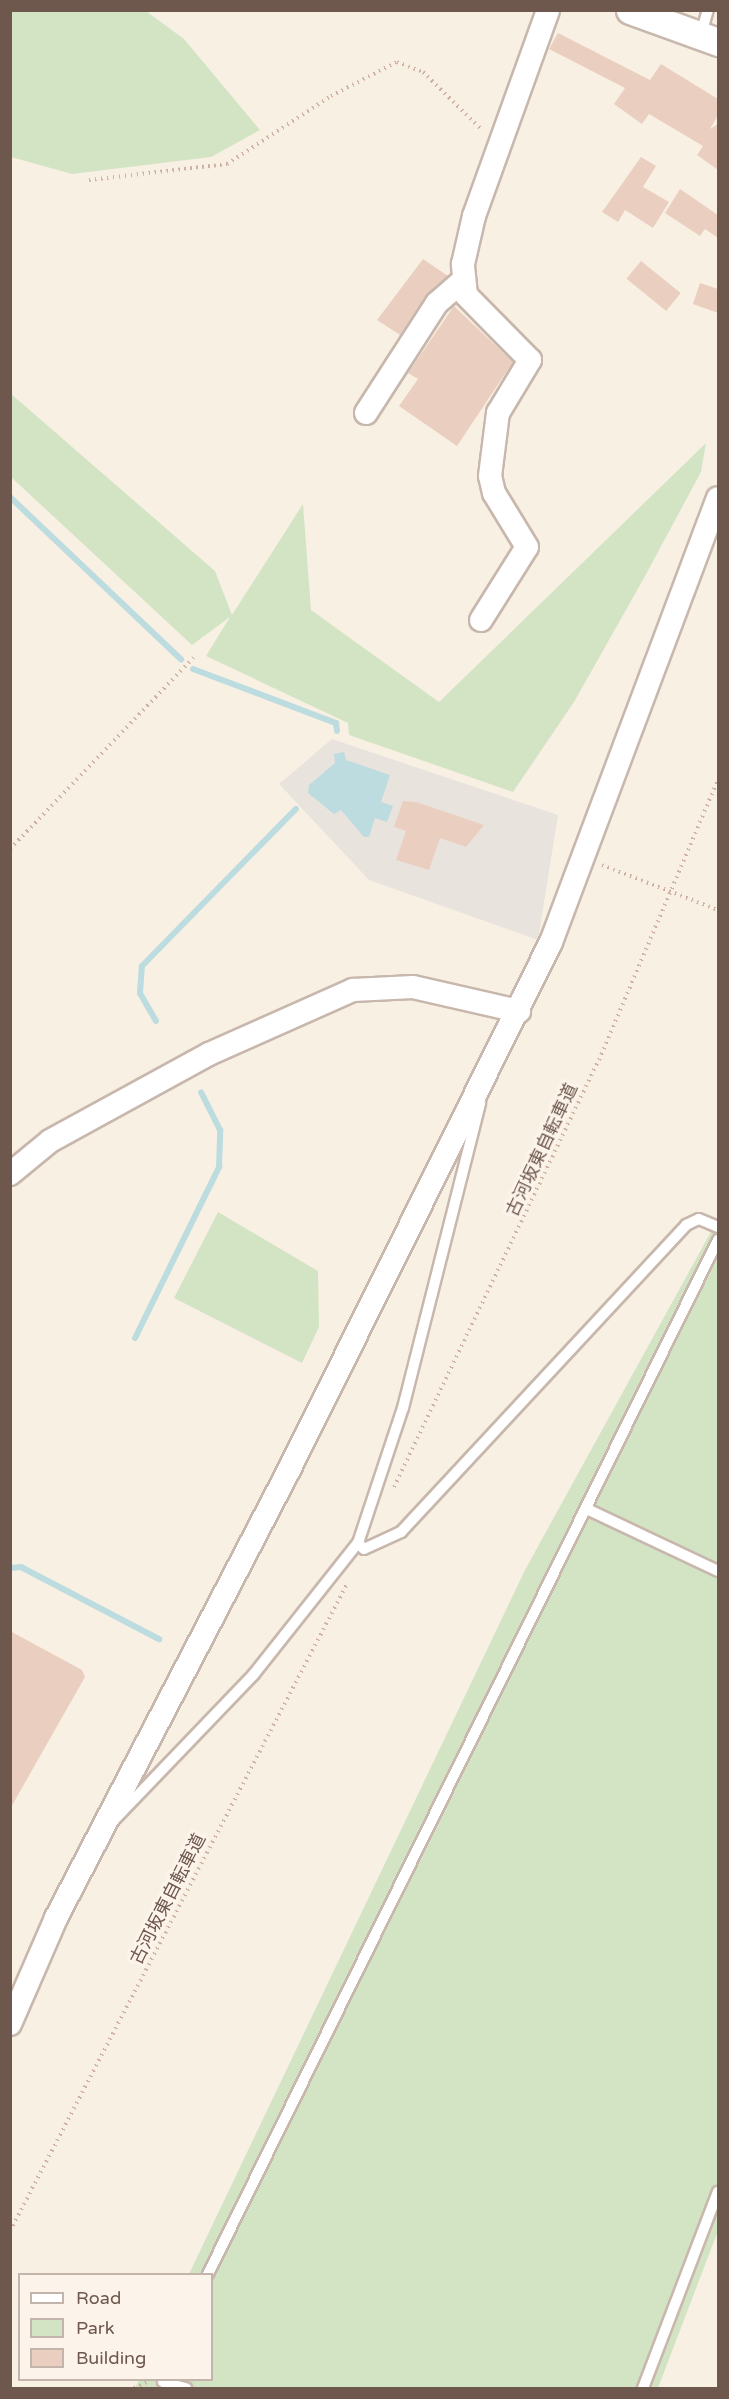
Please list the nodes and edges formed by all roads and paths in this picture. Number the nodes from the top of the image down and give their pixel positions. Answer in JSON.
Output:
{"nodes":[{"id":1,"x":548,"y":10,"type":"edge"},
{"id":2,"x":630,"y":10,"type":"edge"},
{"id":3,"x":669,"y":17,"type":"edge"},
{"id":4,"x":709,"y":29,"type":"edge"},
{"id":5,"x":503,"y":142,"type":"junction"},
{"id":6,"x":89,"y":180,"type":"dead end"},
{"id":7,"x":462,"y":281,"type":"junction"},
{"id":8,"x":366,"y":413,"type":"dead end"},
{"id":9,"x":718,"y":498,"type":"edge"},
{"id":10,"x":481,"y":620,"type":"dead end"},
{"id":11,"x":193,"y":658,"type":"dead end"},
{"id":12,"x":718,"y":779,"type":"edge"},
{"id":13,"x":10,"y":849,"type":"edge"},
{"id":14,"x":590,"y":861,"type":"dead end"},
{"id":15,"x":674,"y":893,"type":"junction"},
{"id":16,"x":718,"y":910,"type":"edge"},
{"id":17,"x":519,"y":1011,"type":"junction"},
{"id":18,"x":492,"y":1066,"type":"junction"},
{"id":19,"x":12,"y":1170,"type":"edge"},
{"id":20,"x":718,"y":1227,"type":"edge"},
{"id":21,"x":718,"y":1240,"type":"edge"},
{"id":22,"x":391,"y":1493,"type":"dead end"},
{"id":23,"x":589,"y":1510,"type":"junction"},
{"id":24,"x":358,"y":1543,"type":"junction"},
{"id":25,"x":718,"y":1571,"type":"edge"},
{"id":26,"x":349,"y":1580,"type":"dead end"},
{"id":27,"x":98,"y":1834,"type":"junction"},
{"id":28,"x":10,"y":2024,"type":"edge"},
{"id":29,"x":718,"y":2192,"type":"edge"},
{"id":30,"x":10,"y":2231,"type":"edge"},
{"id":31,"x":208,"y":2273,"type":"edge"},
{"id":32,"x":163,"y":2383,"type":"edge"},
{"id":33,"x":186,"y":2388,"type":"edge"},
{"id":34,"x":643,"y":2388,"type":"edge"}],
"edges":[{"from":1,"to":5,"type":"street"},
{"from":2,"to":3,"type":"street"},
{"from":3,"to":4,"type":"street"},
{"from":5,"to":6,"type":"path"},
{"from":5,"to":7,"type":"street"},
{"from":7,"to":8,"type":"street"},
{"from":7,"to":10,"type":"street"},
{"from":9,"to":17,"type":"street"},
{"from":11,"to":13,"type":"path"},
{"from":12,"to":15,"type":"path","name":"古河坂東自転車道"},
{"from":14,"to":15,"type":"path"},
{"from":15,"to":16,"type":"path"},
{"from":15,"to":22,"type":"path","name":"古河坂東自転車道"},
{"from":17,"to":18,"type":"street"},
{"from":17,"to":19,"type":"street"},
{"from":18,"to":24,"type":"lane"},
{"from":18,"to":27,"type":"street"},
{"from":20,"to":24,"type":"lane"},
{"from":21,"to":23,"type":"lane"},
{"from":23,"to":25,"type":"lane"},
{"from":23,"to":31,"type":"lane"},
{"from":24,"to":27,"type":"lane"},
{"from":26,"to":30,"type":"path","name":"古河坂東自転車道"},
{"from":27,"to":28,"type":"street"},
{"from":29,"to":34,"type":"lane"},
{"from":32,"to":33,"type":"lane"}]}
